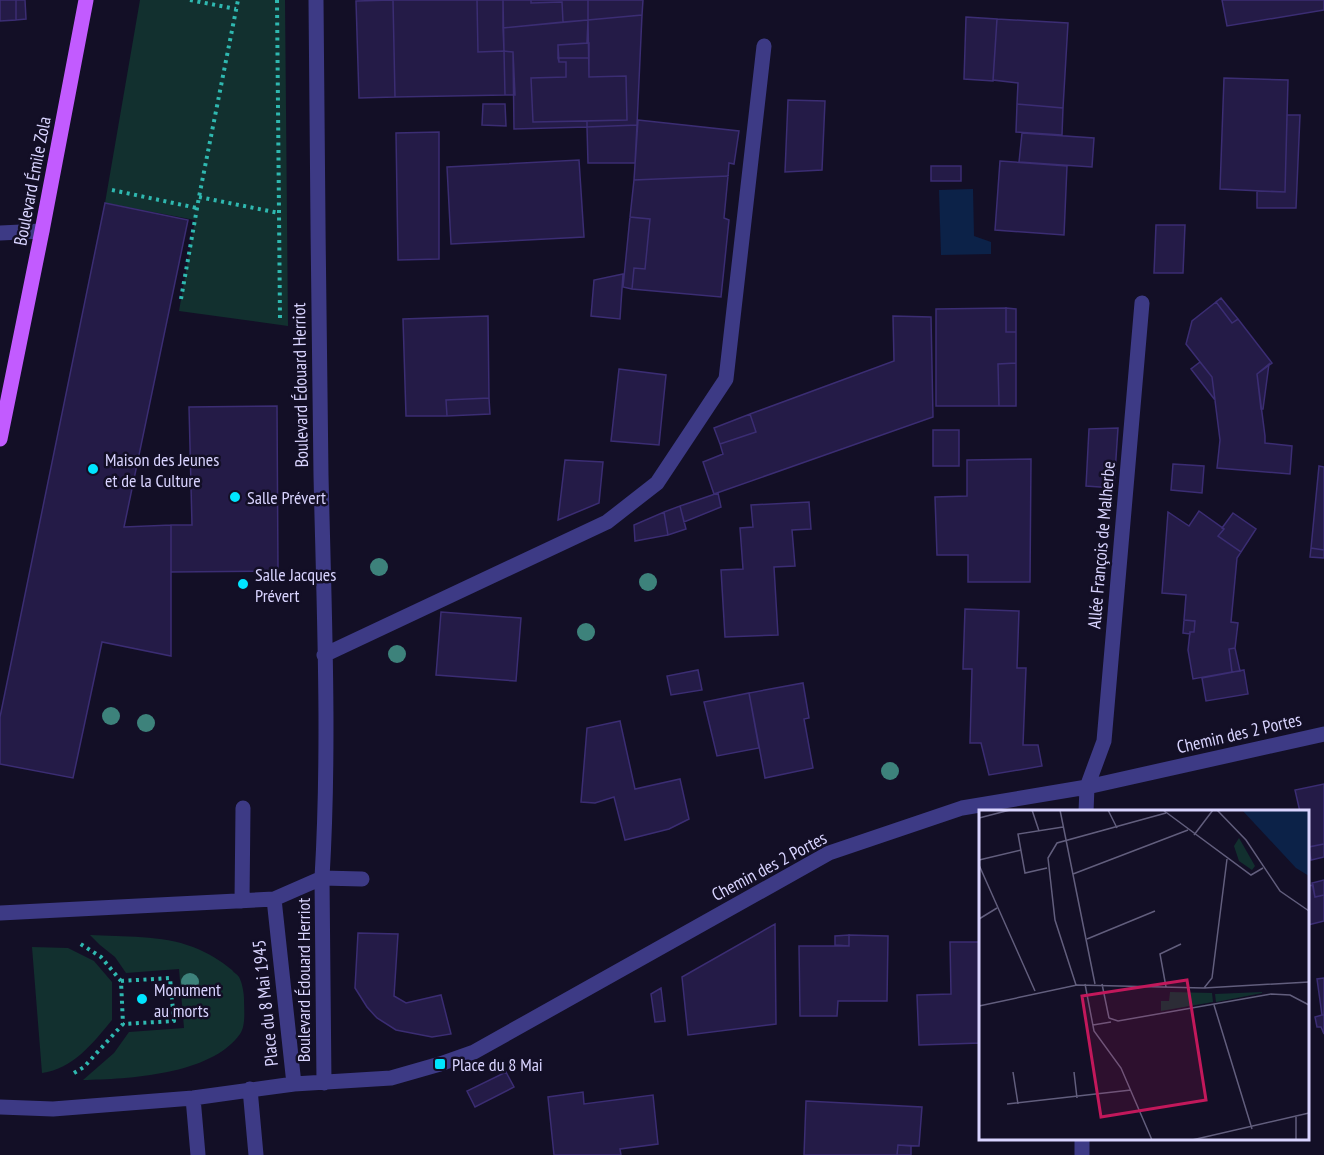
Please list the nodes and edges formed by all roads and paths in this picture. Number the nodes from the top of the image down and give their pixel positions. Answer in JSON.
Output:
{"nodes":[{"id":1,"x":86,"y":0,"type":"edge"},
{"id":2,"x":190,"y":0,"type":"edge"},
{"id":3,"x":238,"y":0,"type":"edge"},
{"id":4,"x":277,"y":0,"type":"edge"},
{"id":5,"x":316,"y":0,"type":"edge"},
{"id":6,"x":236,"y":9,"type":"junction"},
{"id":7,"x":764,"y":46,"type":"dead end"},
{"id":8,"x":112,"y":190,"type":"dead end"},
{"id":9,"x":199,"y":196,"type":"junction"},
{"id":10,"x":198,"y":208,"type":"junction"},
{"id":11,"x":279,"y":213,"type":"junction"},
{"id":12,"x":42,"y":231,"type":"junction"},
{"id":13,"x":0,"y":232,"type":"edge"},
{"id":14,"x":182,"y":299,"type":"dead end"},
{"id":15,"x":1142,"y":303,"type":"dead end"},
{"id":16,"x":280,"y":319,"type":"dead end"},
{"id":17,"x":0,"y":439,"type":"edge"},
{"id":18,"x":324,"y":655,"type":"junction"},
{"id":19,"x":1324,"y":734,"type":"edge"},
{"id":20,"x":1087,"y":787,"type":"junction"},
{"id":21,"x":243,"y":808,"type":"dead end"},
{"id":22,"x":1086,"y":810,"type":"edge"},
{"id":23,"x":322,"y":878,"type":"junction"},
{"id":24,"x":362,"y":879,"type":"dead end"},
{"id":25,"x":274,"y":899,"type":"junction"},
{"id":26,"x":242,"y":901,"type":"junction"},
{"id":27,"x":0,"y":913,"type":"edge"},
{"id":28,"x":74,"y":940,"type":"dead end"},
{"id":29,"x":121,"y":981,"type":"junction"},
{"id":30,"x":123,"y":1024,"type":"junction"},
{"id":31,"x":69,"y":1076,"type":"dead end"},
{"id":32,"x":324,"y":1083,"type":"junction"},
{"id":33,"x":294,"y":1084,"type":"junction"},
{"id":34,"x":250,"y":1089,"type":"junction"},
{"id":35,"x":193,"y":1098,"type":"junction"},
{"id":36,"x":0,"y":1107,"type":"edge"},
{"id":37,"x":198,"y":1155,"type":"edge"},
{"id":38,"x":256,"y":1155,"type":"edge"}],
"edges":[{"from":1,"to":12,"type":"main road","name":"Boulevard Émile Zola"},
{"from":2,"to":6,"type":"path"},
{"from":3,"to":6,"type":"path"},
{"from":4,"to":11,"type":"path"},
{"from":5,"to":18,"type":"street","name":"Boulevard Édouard Herriot"},
{"from":6,"to":9,"type":"path"},
{"from":7,"to":18,"type":"street"},
{"from":8,"to":10,"type":"path"},
{"from":9,"to":10,"type":"path"},
{"from":9,"to":11,"type":"path"},
{"from":10,"to":14,"type":"path"},
{"from":11,"to":16,"type":"path"},
{"from":12,"to":13,"type":"street"},
{"from":12,"to":17,"type":"main road","name":"Boulevard Émile Zola"},
{"from":15,"to":20,"type":"street","name":"Allée François de Malherbe"},
{"from":18,"to":23,"type":"street","name":"Boulevard Édouard Herriot"},
{"from":19,"to":20,"type":"street","name":"Chemin des 2 Portes"},
{"from":20,"to":22,"type":"street","name":"Allée François de Malherbe"},
{"from":20,"to":32,"type":"street","name":"Chemin des 2 Portes"},
{"from":21,"to":26,"type":"street"},
{"from":23,"to":24,"type":"street"},
{"from":23,"to":25,"type":"street","name":"Boulevard Édouard Herriot"},
{"from":23,"to":32,"type":"street","name":"Boulevard Édouard Herriot"},
{"from":25,"to":26,"type":"street"},
{"from":25,"to":33,"type":"street","name":"Place du 8 Mai 1945"},
{"from":26,"to":27,"type":"street"},
{"from":28,"to":29,"type":"path"},
{"from":29,"to":30,"type":"path"},
{"from":29,"to":30,"type":"path"},
{"from":30,"to":31,"type":"path"},
{"from":32,"to":33,"type":"street","name":"Chemin des 2 Portes"},
{"from":33,"to":34,"type":"street","name":"Place du 8 Mai 1945"},
{"from":34,"to":35,"type":"street","name":"Place du 8 Mai 1945"},
{"from":34,"to":38,"type":"street"},
{"from":35,"to":36,"type":"street","name":"Place du 8 Mai 1945"},
{"from":35,"to":37,"type":"street"}]}
